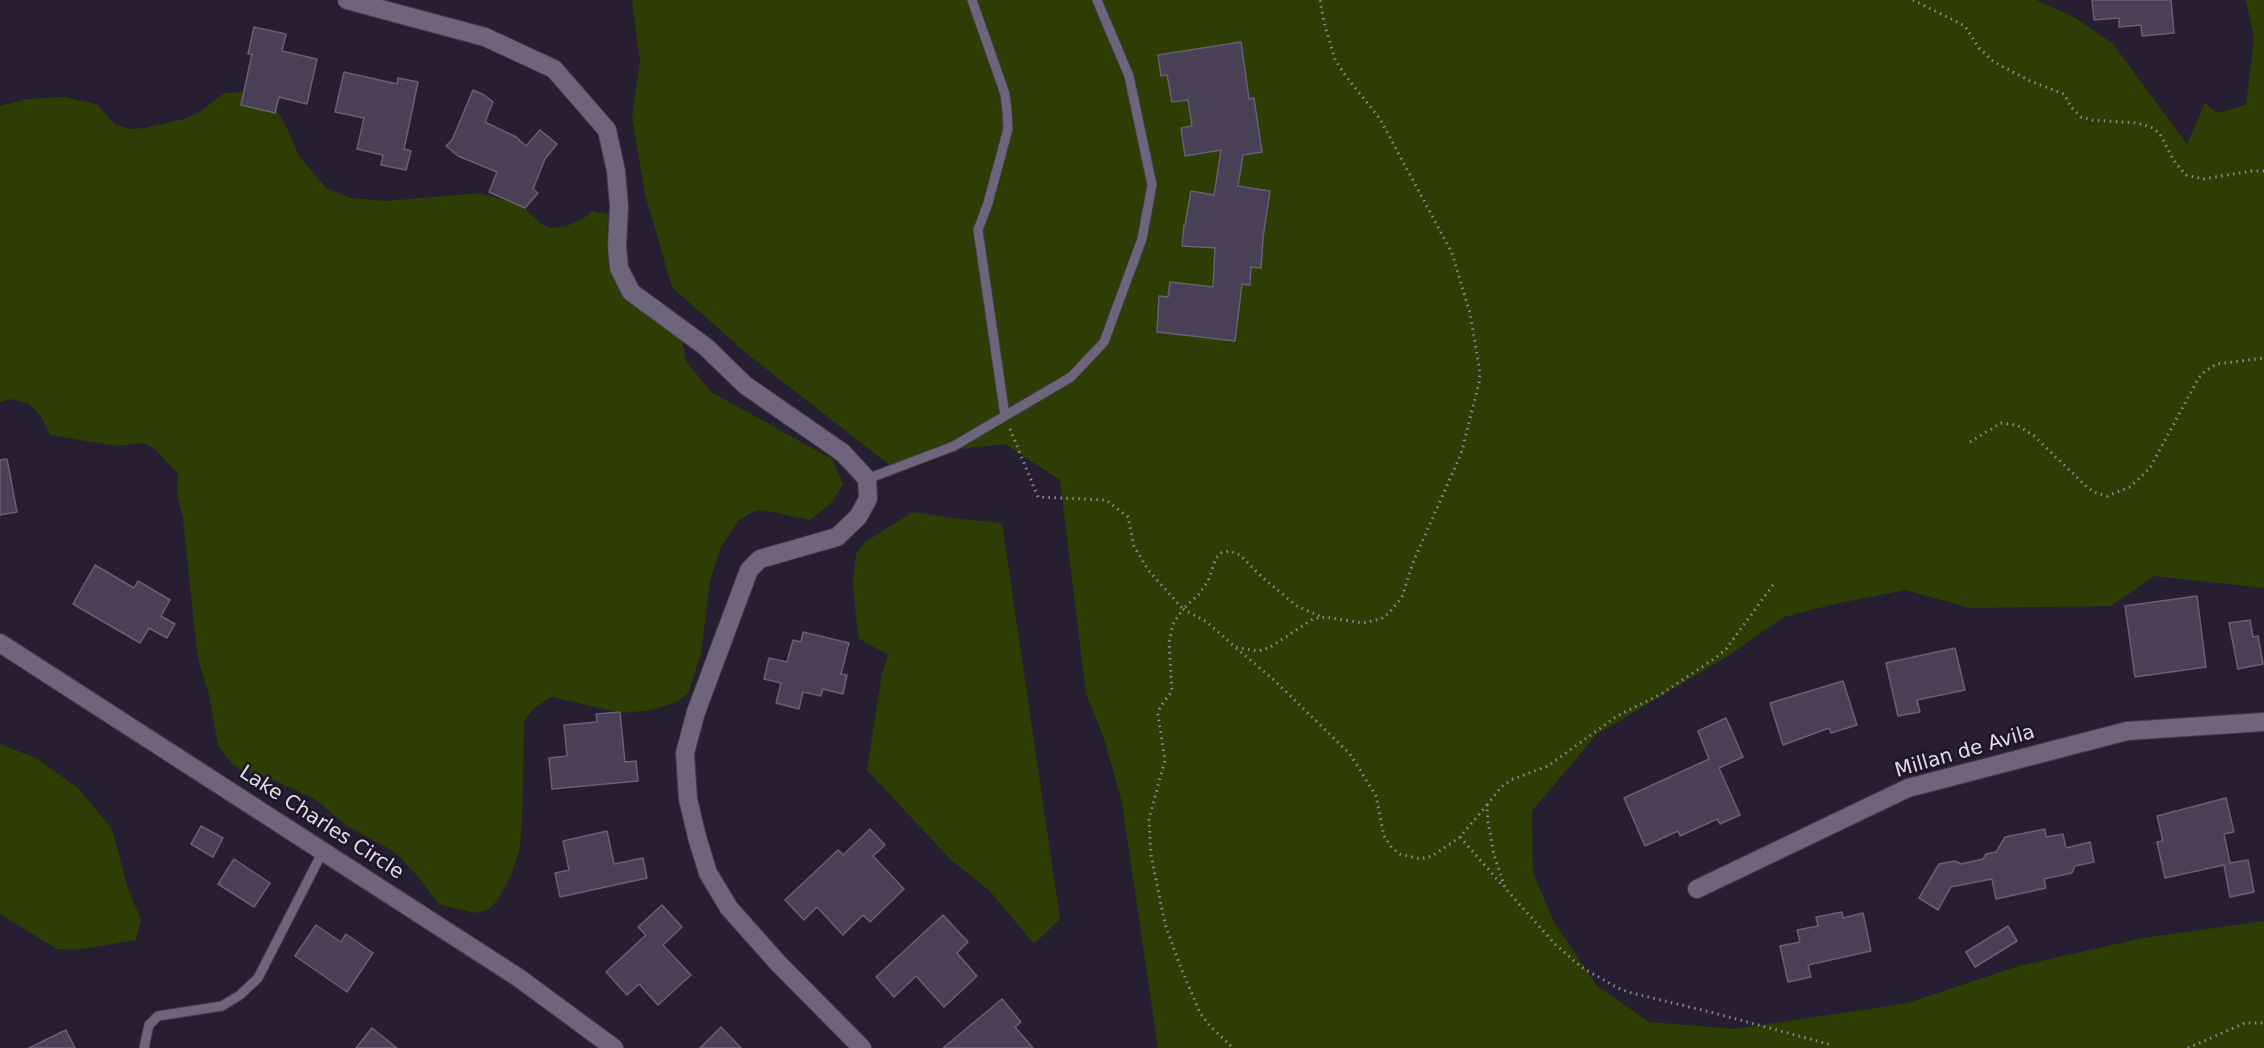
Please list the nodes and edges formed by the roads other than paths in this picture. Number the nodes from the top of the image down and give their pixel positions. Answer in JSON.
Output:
{"nodes":[{"id":1,"x":347,"y":0,"type":"edge"},
{"id":2,"x":972,"y":0,"type":"edge"},
{"id":3,"x":1097,"y":0,"type":"edge"},
{"id":4,"x":1005,"y":416,"type":"junction"},
{"id":5,"x":867,"y":479,"type":"junction"},
{"id":6,"x":0,"y":643,"type":"edge"},
{"id":7,"x":2264,"y":722,"type":"edge"},
{"id":8,"x":323,"y":851,"type":"junction"},
{"id":9,"x":1697,"y":890,"type":"dead end"},
{"id":10,"x":144,"y":1048,"type":"edge"},
{"id":11,"x":614,"y":1048,"type":"edge"},
{"id":12,"x":862,"y":1048,"type":"edge"}],
"edges":[{"from":1,"to":5,"type":"street"},
{"from":2,"to":4,"type":"lane"},
{"from":3,"to":4,"type":"lane"},
{"from":4,"to":5,"type":"lane"},
{"from":5,"to":12,"type":"street"},
{"from":6,"to":8,"type":"street","name":"Lake Charles Circle"},
{"from":7,"to":9,"type":"street","name":"Millan de Avila"},
{"from":8,"to":10,"type":"lane"},
{"from":8,"to":11,"type":"street","name":"Lake Charles Circle"}]}
